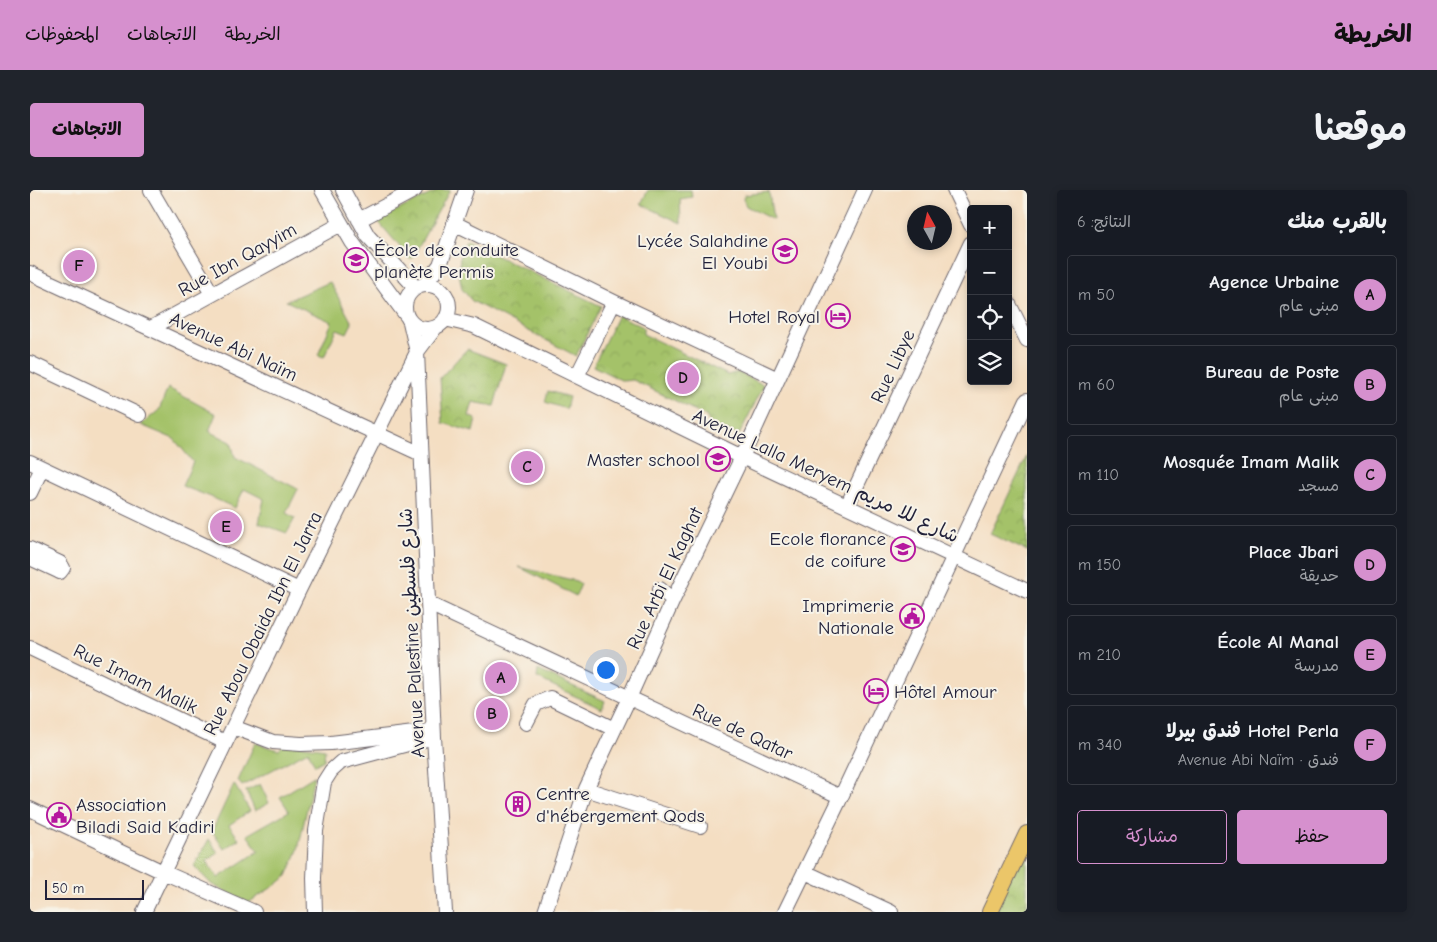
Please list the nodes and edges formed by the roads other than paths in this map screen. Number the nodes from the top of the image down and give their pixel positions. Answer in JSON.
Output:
{"nodes":[{"id":1,"x":151,"y":190,"type":"edge"},
{"id":2,"x":322,"y":190,"type":"edge"},
{"id":3,"x":343,"y":190,"type":"edge"},
{"id":4,"x":415,"y":190,"type":"edge"},
{"id":5,"x":466,"y":190,"type":"edge"},
{"id":6,"x":864,"y":190,"type":"edge"},
{"id":7,"x":954,"y":190,"type":"edge"},
{"id":8,"x":967,"y":218,"type":"edge"},
{"id":9,"x":359,"y":220,"type":"junction"},
{"id":10,"x":454,"y":223,"type":"junction"},
{"id":11,"x":341,"y":224,"type":"junction"},
{"id":12,"x":968,"y":250,"type":"edge"},
{"id":13,"x":440,"y":265,"type":"junction"},
{"id":14,"x":30,"y":273,"type":"edge"},
{"id":15,"x":420,"y":286,"type":"junction"},
{"id":16,"x":212,"y":294,"type":"junction"},
{"id":17,"x":446,"y":297,"type":"junction"},
{"id":18,"x":614,"y":302,"type":"junction"},
{"id":19,"x":1012,"y":310,"type":"edge"},
{"id":20,"x":408,"y":319,"type":"junction"},
{"id":21,"x":440,"y":324,"type":"junction"},
{"id":22,"x":474,"y":326,"type":"junction"},
{"id":23,"x":151,"y":328,"type":"junction"},
{"id":24,"x":1026,"y":337,"type":"edge"},
{"id":25,"x":418,"y":352,"type":"junction"},
{"id":26,"x":30,"y":363,"type":"edge"},
{"id":27,"x":577,"y":376,"type":"junction"},
{"id":28,"x":778,"y":378,"type":"junction"},
{"id":29,"x":1027,"y":400,"type":"edge"},
{"id":30,"x":139,"y":415,"type":"dead end"},
{"id":31,"x":377,"y":434,"type":"junction"},
{"id":32,"x":421,"y":454,"type":"junction"},
{"id":33,"x":742,"y":457,"type":"junction"},
{"id":34,"x":36,"y":465,"type":"edge"},
{"id":35,"x":30,"y":493,"type":"edge"},
{"id":36,"x":847,"y":506,"type":"junction"},
{"id":37,"x":953,"y":556,"type":"junction"},
{"id":38,"x":660,"y":589,"type":"dead end"},
{"id":39,"x":299,"y":590,"type":"junction"},
{"id":40,"x":1027,"y":591,"type":"edge"},
{"id":41,"x":673,"y":600,"type":"junction"},
{"id":42,"x":429,"y":604,"type":"junction"},
{"id":43,"x":30,"y":648,"type":"edge"},
{"id":44,"x":629,"y":698,"type":"junction"},
{"id":45,"x":526,"y":723,"type":"dead end"},
{"id":46,"x":233,"y":727,"type":"junction"},
{"id":47,"x":614,"y":729,"type":"junction"},
{"id":48,"x":434,"y":734,"type":"junction"},
{"id":49,"x":225,"y":742,"type":"junction"},
{"id":50,"x":586,"y":789,"type":"junction"},
{"id":51,"x":841,"y":798,"type":"junction"},
{"id":52,"x":30,"y":809,"type":"edge"},
{"id":53,"x":700,"y":826,"type":"dead end"},
{"id":54,"x":1027,"y":834,"type":"edge"},
{"id":55,"x":164,"y":872,"type":"junction"},
{"id":56,"x":805,"y":872,"type":"junction"},
{"id":57,"x":144,"y":912,"type":"edge"},
{"id":58,"x":254,"y":912,"type":"edge"},
{"id":59,"x":316,"y":912,"type":"edge"},
{"id":60,"x":444,"y":912,"type":"edge"},
{"id":61,"x":545,"y":912,"type":"edge"},
{"id":62,"x":785,"y":912,"type":"edge"},
{"id":63,"x":891,"y":912,"type":"edge"},
{"id":64,"x":990,"y":912,"type":"edge"}],
"edges":[{"from":1,"to":16,"type":"street"},
{"from":2,"to":11,"type":"street"},
{"from":3,"to":9,"type":"street"},
{"from":4,"to":9,"type":"street"},
{"from":5,"to":10,"type":"street"},
{"from":6,"to":28,"type":"street","name":"Rue Arbi El Kaghat"},
{"from":7,"to":8,"type":"street"},
{"from":9,"to":15,"type":"street"},
{"from":10,"to":13,"type":"street"},
{"from":10,"to":18,"type":"street"},
{"from":11,"to":16,"type":"street","name":"Rue Ibn Qayyim"},
{"from":11,"to":20,"type":"street"},
{"from":12,"to":36,"type":"street","name":"Rue Libye"},
{"from":13,"to":15,"type":"street"},
{"from":13,"to":17,"type":"street"},
{"from":14,"to":23,"type":"street","name":"Avenue Abi Naïm"},
{"from":15,"to":17,"type":"street"},
{"from":15,"to":20,"type":"street"},
{"from":16,"to":23,"type":"street","name":"Rue Ibn Qayyim"},
{"from":17,"to":21,"type":"street"},
{"from":17,"to":22,"type":"street","name":"Avenue Lalla Meryem شارع للا مريم"},
{"from":18,"to":27,"type":"street"},
{"from":18,"to":28,"type":"street"},
{"from":19,"to":24,"type":"street"},
{"from":20,"to":21,"type":"street"},
{"from":20,"to":25,"type":"street","name":"Avenue Palestine شارع فلسطين"},
{"from":21,"to":22,"type":"street","name":"Avenue Lalla Meryem شارع للا مريم"},
{"from":21,"to":25,"type":"street"},
{"from":22,"to":27,"type":"street","name":"Avenue Lalla Meryem شارع للا مريم"},
{"from":23,"to":31,"type":"street","name":"Avenue Abi Naïm"},
{"from":25,"to":31,"type":"street","name":"Rue Abou Obaida Ibn El Jarra"},
{"from":25,"to":32,"type":"street","name":"Avenue Palestine شارع فلسطين"},
{"from":26,"to":30,"type":"street"},
{"from":27,"to":33,"type":"street","name":"Avenue Lalla Meryem شارع للا مريم"},
{"from":28,"to":33,"type":"street","name":"Rue Arbi El Kaghat"},
{"from":29,"to":37,"type":"street"},
{"from":31,"to":32,"type":"street","name":"Avenue Abi Naïm"},
{"from":31,"to":39,"type":"street","name":"Rue Abou Obaida Ibn El Jarra"},
{"from":32,"to":42,"type":"street","name":"Avenue Palestine شارع فلسطين"},
{"from":33,"to":36,"type":"street","name":"Avenue Lalla Meryem شارع للا مريم"},
{"from":33,"to":41,"type":"street","name":"Rue Arbi El Kaghat"},
{"from":34,"to":35,"type":"street"},
{"from":34,"to":39,"type":"street"},
{"from":36,"to":37,"type":"street","name":"Avenue Lalla Meryem شارع للا مريم"},
{"from":37,"to":40,"type":"street","name":"Avenue Lalla Meryem شارع للا مريم"},
{"from":37,"to":51,"type":"street"},
{"from":38,"to":41,"type":"street"},
{"from":39,"to":46,"type":"street","name":"Rue Abou Obaida Ibn El Jarra"},
{"from":41,"to":44,"type":"street","name":"Rue Arbi El Kaghat"},
{"from":42,"to":44,"type":"street","name":"Rue de Qatar"},
{"from":42,"to":48,"type":"street","name":"Avenue Palestine شارع فلسطين"},
{"from":43,"to":49,"type":"street","name":"Rue Imam Malik"},
{"from":44,"to":47,"type":"street","name":"Rue Arbi El Kaghat"},
{"from":44,"to":51,"type":"street","name":"Rue de Qatar"},
{"from":45,"to":47,"type":"street"},
{"from":46,"to":48,"type":"street"},
{"from":46,"to":49,"type":"street","name":"Rue Abou Obaida Ibn El Jarra"},
{"from":47,"to":50,"type":"street","name":"Rue Arbi El Kaghat"},
{"from":48,"to":59,"type":"street"},
{"from":48,"to":60,"type":"street","name":"Avenue Palestine شارع فلسطين"},
{"from":49,"to":55,"type":"street","name":"Rue Abou Obaida Ibn El Jarra"},
{"from":50,"to":53,"type":"street"},
{"from":50,"to":61,"type":"street","name":"Rue Arbi El Kaghat"},
{"from":51,"to":56,"type":"street"},
{"from":52,"to":55,"type":"street"},
{"from":54,"to":64,"type":"main road"},
{"from":55,"to":57,"type":"street","name":"Rue Abou Obaida Ibn El Jarra"},
{"from":55,"to":58,"type":"street"},
{"from":56,"to":62,"type":"street"},
{"from":56,"to":63,"type":"street"}]}
